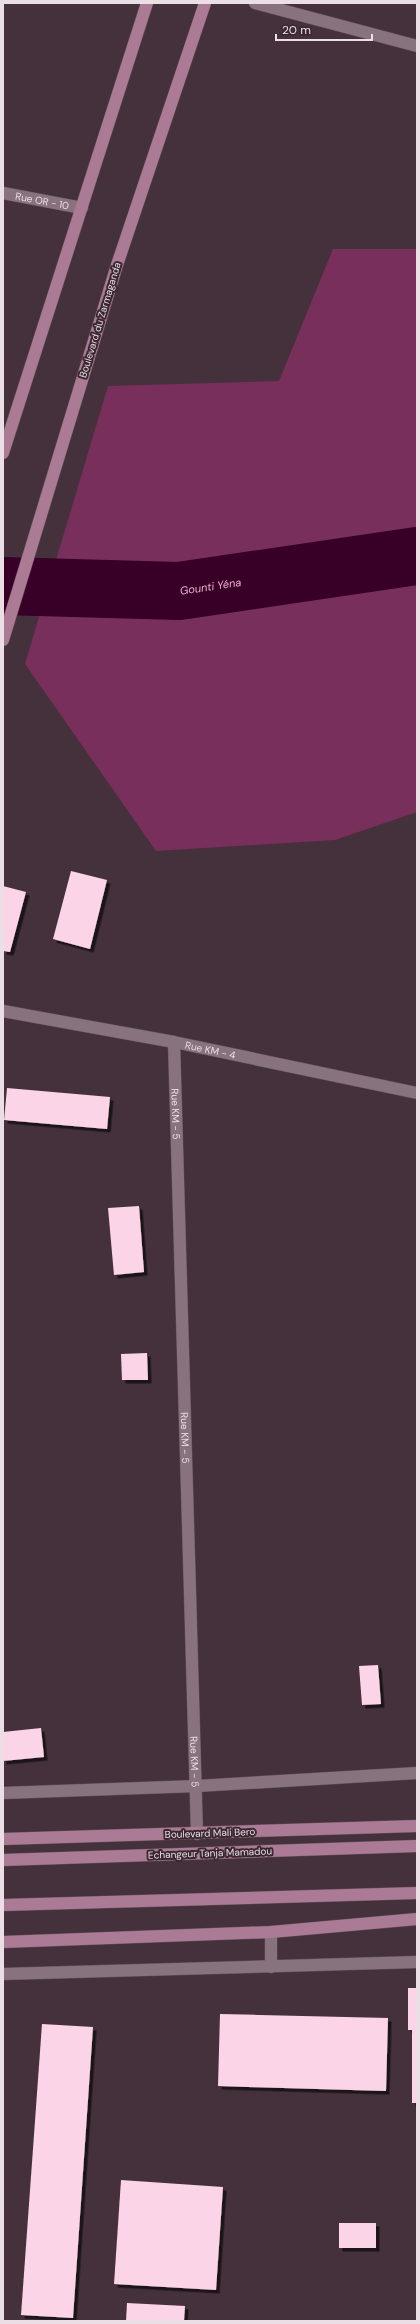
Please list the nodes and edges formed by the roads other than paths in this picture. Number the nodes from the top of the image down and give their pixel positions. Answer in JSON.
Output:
{"nodes":[{"id":1,"x":147,"y":3,"type":"edge"},
{"id":2,"x":205,"y":3,"type":"edge"},
{"id":3,"x":255,"y":3,"type":"edge"},
{"id":4,"x":417,"y":46,"type":"edge"},
{"id":5,"x":3,"y":193,"type":"edge"},
{"id":6,"x":82,"y":208,"type":"junction"},
{"id":7,"x":3,"y":453,"type":"edge"},
{"id":8,"x":4,"y":635,"type":"edge"},
{"id":9,"x":3,"y":1011,"type":"edge"},
{"id":10,"x":174,"y":1042,"type":"junction"},
{"id":11,"x":417,"y":1093,"type":"edge"},
{"id":12,"x":417,"y":1773,"type":"edge"},
{"id":13,"x":197,"y":1786,"type":"junction"},
{"id":14,"x":3,"y":1793,"type":"edge"},
{"id":15,"x":417,"y":1826,"type":"edge"},
{"id":16,"x":197,"y":1834,"type":"junction"},
{"id":17,"x":3,"y":1839,"type":"edge"},
{"id":18,"x":417,"y":1846,"type":"edge"},
{"id":19,"x":3,"y":1860,"type":"edge"},
{"id":20,"x":417,"y":1893,"type":"edge"},
{"id":21,"x":3,"y":1905,"type":"edge"},
{"id":22,"x":417,"y":1918,"type":"edge"},
{"id":23,"x":271,"y":1932,"type":"junction"},
{"id":24,"x":3,"y":1942,"type":"edge"},
{"id":25,"x":417,"y":1962,"type":"edge"},
{"id":26,"x":271,"y":1967,"type":"junction"},
{"id":27,"x":3,"y":1974,"type":"edge"}],
"edges":[{"from":1,"to":6,"type":"main road"},
{"from":2,"to":8,"type":"main road","name":"Boulevard du Zarmaganda"},
{"from":3,"to":4,"type":"street"},
{"from":5,"to":6,"type":"street","name":"Rue OR - 10"},
{"from":6,"to":7,"type":"main road"},
{"from":9,"to":10,"type":"street","name":"Rue KM - 4"},
{"from":10,"to":11,"type":"street","name":"Rue KM - 4"},
{"from":10,"to":13,"type":"street","name":"Rue KM - 5"},
{"from":12,"to":13,"type":"street"},
{"from":13,"to":14,"type":"street"},
{"from":13,"to":16,"type":"street","name":"Rue KM - 5"},
{"from":15,"to":16,"type":"main road","name":"Boulevard Mali Bero"},
{"from":16,"to":17,"type":"main road","name":"Boulevard Mali Bero"},
{"from":18,"to":19,"type":"main road","name":"Echangeur Tanja Mamadou"},
{"from":20,"to":21,"type":"main road"},
{"from":22,"to":23,"type":"main road"},
{"from":23,"to":24,"type":"main road"},
{"from":23,"to":26,"type":"street"},
{"from":25,"to":26,"type":"street"},
{"from":26,"to":27,"type":"street"}]}
